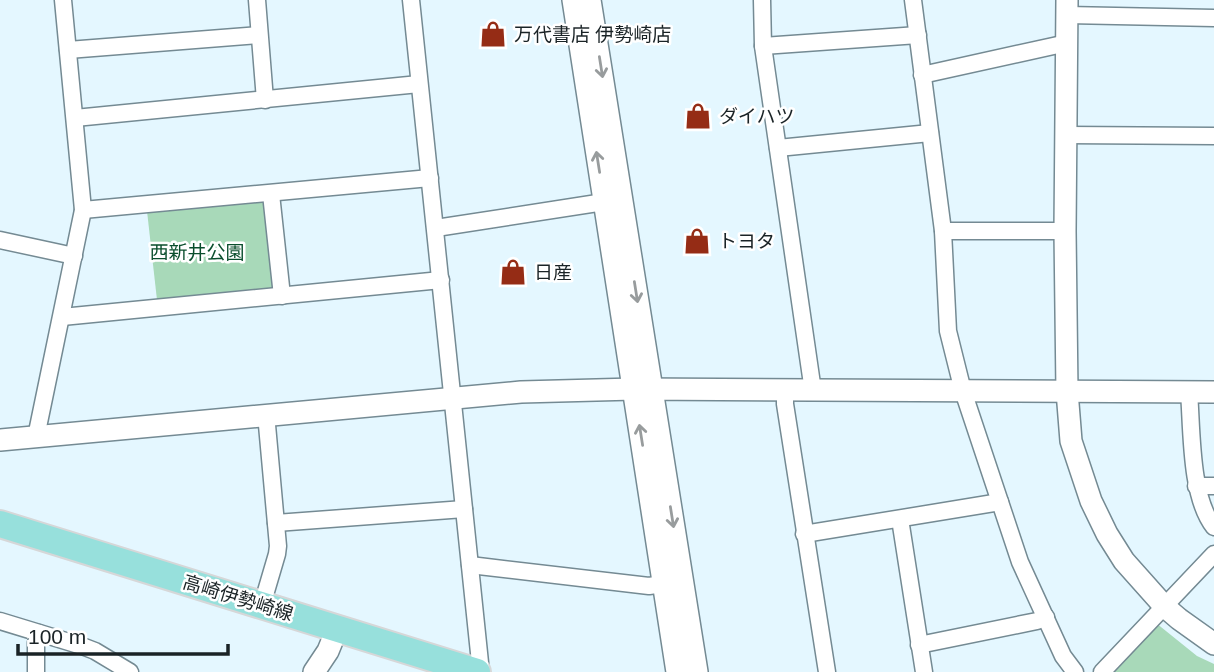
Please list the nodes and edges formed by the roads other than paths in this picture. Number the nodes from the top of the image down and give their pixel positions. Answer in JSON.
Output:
{"nodes":[{"id":1,"x":63,"y":0,"type":"edge"},
{"id":2,"x":257,"y":0,"type":"edge"},
{"id":3,"x":411,"y":0,"type":"edge"},
{"id":4,"x":573,"y":0,"type":"edge"},
{"id":5,"x":590,"y":0,"type":"edge"},
{"id":6,"x":762,"y":0,"type":"edge"},
{"id":7,"x":913,"y":0,"type":"edge"},
{"id":8,"x":1067,"y":7,"type":"edge"},
{"id":9,"x":1214,"y":18,"type":"edge"},
{"id":10,"x":259,"y":35,"type":"junction"},
{"id":11,"x":918,"y":35,"type":"junction"},
{"id":12,"x":1067,"y":43,"type":"junction"},
{"id":13,"x":763,"y":46,"type":"junction"},
{"id":14,"x":68,"y":50,"type":"junction"},
{"id":15,"x":922,"y":75,"type":"junction"},
{"id":16,"x":419,"y":83,"type":"junction"},
{"id":17,"x":265,"y":100,"type":"junction"},
{"id":18,"x":75,"y":118,"type":"junction"},
{"id":19,"x":930,"y":133,"type":"junction"},
{"id":20,"x":1066,"y":135,"type":"junction"},
{"id":21,"x":1214,"y":135,"type":"edge"},
{"id":22,"x":778,"y":148,"type":"junction"},
{"id":23,"x":430,"y":178,"type":"junction"},
{"id":24,"x":271,"y":194,"type":"junction"},
{"id":25,"x":604,"y":202,"type":"junction"},
{"id":26,"x":83,"y":210,"type":"junction"},
{"id":27,"x":436,"y":228,"type":"junction"},
{"id":28,"x":1065,"y":230,"type":"junction"},
{"id":29,"x":943,"y":231,"type":"junction"},
{"id":30,"x":0,"y":240,"type":"edge"},
{"id":31,"x":74,"y":256,"type":"junction"},
{"id":32,"x":442,"y":280,"type":"junction"},
{"id":33,"x":282,"y":296,"type":"junction"},
{"id":34,"x":62,"y":317,"type":"junction"},
{"id":35,"x":642,"y":390,"type":"junction"},
{"id":36,"x":785,"y":391,"type":"junction"},
{"id":37,"x":813,"y":391,"type":"junction"},
{"id":38,"x":963,"y":391,"type":"junction"},
{"id":39,"x":1067,"y":391,"type":"junction"},
{"id":40,"x":1189,"y":392,"type":"junction"},
{"id":41,"x":1214,"y":392,"type":"edge"},
{"id":42,"x":453,"y":398,"type":"junction"},
{"id":43,"x":266,"y":414,"type":"junction"},
{"id":44,"x":36,"y":437,"type":"junction"},
{"id":45,"x":0,"y":440,"type":"edge"},
{"id":46,"x":1196,"y":486,"type":"junction"},
{"id":47,"x":1214,"y":486,"type":"edge"},
{"id":48,"x":1000,"y":502,"type":"junction"},
{"id":49,"x":464,"y":509,"type":"junction"},
{"id":50,"x":900,"y":519,"type":"junction"},
{"id":51,"x":276,"y":523,"type":"junction"},
{"id":52,"x":0,"y":524,"type":"edge"},
{"id":53,"x":1214,"y":527,"type":"edge"},
{"id":54,"x":804,"y":534,"type":"junction"},
{"id":55,"x":1214,"y":554,"type":"edge"},
{"id":56,"x":470,"y":565,"type":"junction"},
{"id":57,"x":663,"y":583,"type":"junction"},
{"id":58,"x":262,"y":604,"type":"junction"},
{"id":59,"x":1165,"y":607,"type":"junction"},
{"id":60,"x":1046,"y":617,"type":"junction"},
{"id":61,"x":0,"y":621,"type":"edge"},
{"id":62,"x":337,"y":629,"type":"junction"},
{"id":63,"x":39,"y":633,"type":"junction"},
{"id":64,"x":1214,"y":644,"type":"edge"},
{"id":65,"x":919,"y":645,"type":"junction"},
{"id":66,"x":36,"y":672,"type":"edge"},
{"id":67,"x":130,"y":672,"type":"edge"},
{"id":68,"x":314,"y":672,"type":"edge"},
{"id":69,"x":479,"y":672,"type":"edge"},
{"id":70,"x":677,"y":672,"type":"edge"},
{"id":71,"x":697,"y":672,"type":"edge"},
{"id":72,"x":827,"y":672,"type":"edge"},
{"id":73,"x":924,"y":672,"type":"edge"},
{"id":74,"x":1075,"y":672,"type":"edge"},
{"id":75,"x":1102,"y":672,"type":"edge"}],
"edges":[{"from":1,"to":14,"type":"street"},
{"from":2,"to":10,"type":"street"},
{"from":3,"to":16,"type":"street"},
{"from":25,"to":4,"type":"street","one_way":true},
{"from":5,"to":35,"type":"street","one_way":true},
{"from":6,"to":13,"type":"street"},
{"from":7,"to":11,"type":"street"},
{"from":8,"to":9,"type":"street"},
{"from":8,"to":12,"type":"street"},
{"from":10,"to":14,"type":"street"},
{"from":10,"to":17,"type":"street"},
{"from":11,"to":13,"type":"street"},
{"from":11,"to":15,"type":"street"},
{"from":12,"to":15,"type":"street"},
{"from":12,"to":20,"type":"street"},
{"from":13,"to":22,"type":"street"},
{"from":14,"to":18,"type":"street"},
{"from":15,"to":19,"type":"street"},
{"from":16,"to":17,"type":"street"},
{"from":16,"to":23,"type":"street"},
{"from":17,"to":18,"type":"street"},
{"from":18,"to":26,"type":"street"},
{"from":19,"to":22,"type":"street"},
{"from":19,"to":29,"type":"street"},
{"from":20,"to":21,"type":"street"},
{"from":20,"to":28,"type":"street"},
{"from":22,"to":37,"type":"street"},
{"from":23,"to":24,"type":"street"},
{"from":23,"to":27,"type":"street"},
{"from":24,"to":26,"type":"street"},
{"from":24,"to":33,"type":"street"},
{"from":25,"to":27,"type":"street"},
{"from":25,"to":35,"type":"street"},
{"from":26,"to":31,"type":"street"},
{"from":27,"to":32,"type":"street"},
{"from":28,"to":29,"type":"street"},
{"from":28,"to":39,"type":"street"},
{"from":29,"to":38,"type":"street"},
{"from":30,"to":31,"type":"street"},
{"from":31,"to":34,"type":"street"},
{"from":32,"to":33,"type":"street"},
{"from":32,"to":42,"type":"street"},
{"from":33,"to":34,"type":"street"},
{"from":34,"to":44,"type":"street"},
{"from":35,"to":36,"type":"street"},
{"from":35,"to":42,"type":"street"},
{"from":57,"to":35,"type":"street","one_way":true},
{"from":35,"to":71,"type":"street","one_way":true},
{"from":36,"to":37,"type":"street"},
{"from":36,"to":54,"type":"street"},
{"from":37,"to":38,"type":"street"},
{"from":38,"to":39,"type":"street"},
{"from":38,"to":48,"type":"street"},
{"from":39,"to":40,"type":"street"},
{"from":39,"to":59,"type":"street"},
{"from":40,"to":41,"type":"street"},
{"from":40,"to":46,"type":"street"},
{"from":42,"to":43,"type":"street"},
{"from":42,"to":49,"type":"street"},
{"from":43,"to":44,"type":"street"},
{"from":43,"to":51,"type":"street"},
{"from":44,"to":45,"type":"street"},
{"from":46,"to":47,"type":"street"},
{"from":46,"to":53,"type":"street"},
{"from":48,"to":50,"type":"street"},
{"from":48,"to":60,"type":"street"},
{"from":49,"to":51,"type":"street"},
{"from":49,"to":56,"type":"street"},
{"from":50,"to":54,"type":"street"},
{"from":50,"to":65,"type":"street"},
{"from":51,"to":58,"type":"street"},
{"from":52,"to":58,"type":"main road","name":"高崎伊勢崎線"},
{"from":54,"to":72,"type":"street"},
{"from":55,"to":59,"type":"street"},
{"from":56,"to":57,"type":"street"},
{"from":56,"to":69,"type":"street"},
{"from":57,"to":70,"type":"street"},
{"from":58,"to":62,"type":"main road","name":"高崎伊勢崎線"},
{"from":59,"to":64,"type":"street"},
{"from":59,"to":75,"type":"street"},
{"from":60,"to":65,"type":"street"},
{"from":60,"to":74,"type":"street"},
{"from":61,"to":63,"type":"street"},
{"from":62,"to":68,"type":"street"},
{"from":62,"to":69,"type":"main road","name":"高崎伊勢崎線"},
{"from":63,"to":66,"type":"street"},
{"from":63,"to":67,"type":"street"},
{"from":65,"to":73,"type":"street"}]}
